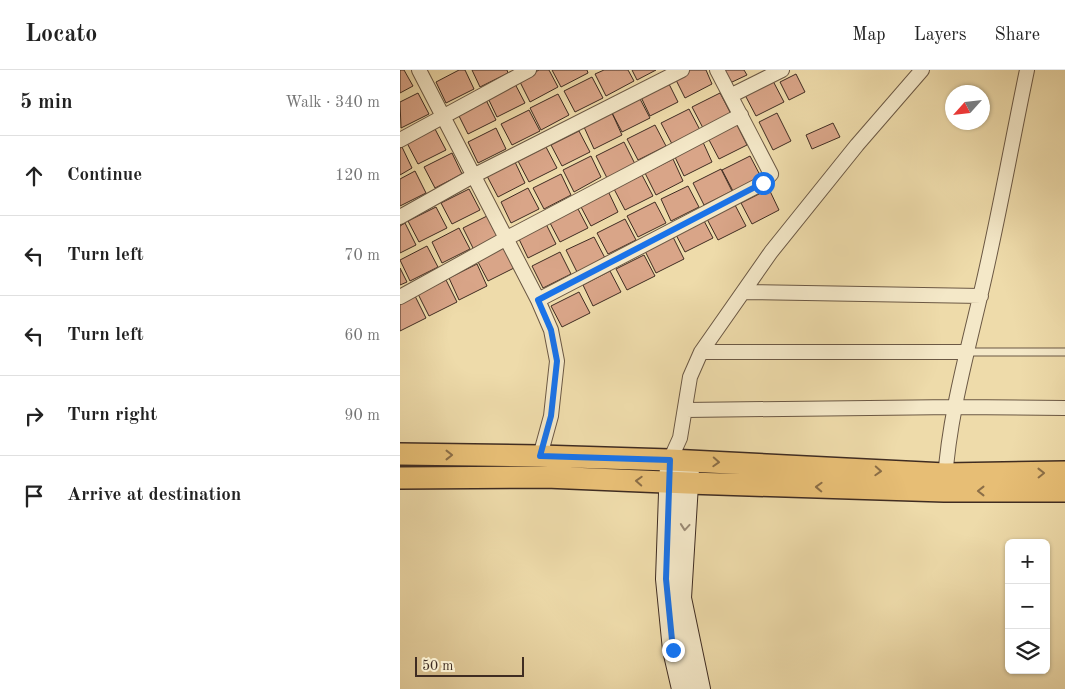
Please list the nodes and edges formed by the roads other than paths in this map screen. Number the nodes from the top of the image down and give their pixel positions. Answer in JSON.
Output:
{"nodes":[{"id":1,"x":419,"y":70,"type":"edge"},
{"id":2,"x":529,"y":70,"type":"edge"},
{"id":3,"x":682,"y":70,"type":"edge"},
{"id":4,"x":717,"y":70,"type":"edge"},
{"id":5,"x":782,"y":70,"type":"edge"},
{"id":6,"x":922,"y":70,"type":"edge"},
{"id":7,"x":1027,"y":70,"type":"edge"},
{"id":8,"x":732,"y":96,"type":"junction"},
{"id":9,"x":741,"y":115,"type":"junction"},
{"id":10,"x":443,"y":116,"type":"junction"},
{"id":11,"x":400,"y":140,"type":"edge"},
{"id":12,"x":473,"y":176,"type":"junction"},
{"id":13,"x":400,"y":217,"type":"edge"},
{"id":14,"x":507,"y":238,"type":"junction"},
{"id":15,"x":744,"y":292,"type":"junction"},
{"id":16,"x":981,"y":296,"type":"junction"},
{"id":17,"x":400,"y":297,"type":"edge"},
{"id":18,"x":538,"y":300,"type":"junction"},
{"id":19,"x":701,"y":352,"type":"junction"},
{"id":20,"x":966,"y":352,"type":"junction"},
{"id":21,"x":1065,"y":352,"type":"edge"},
{"id":22,"x":955,"y":407,"type":"junction"},
{"id":23,"x":1065,"y":408,"type":"edge"},
{"id":24,"x":685,"y":410,"type":"junction"},
{"id":25,"x":400,"y":454,"type":"edge"},
{"id":26,"x":540,"y":456,"type":"junction"},
{"id":27,"x":679,"y":460,"type":"junction"},
{"id":28,"x":1065,"y":472,"type":"edge"},
{"id":29,"x":400,"y":478,"type":"edge"},
{"id":30,"x":679,"y":483,"type":"junction"},
{"id":31,"x":945,"y":483,"type":"junction"},
{"id":32,"x":1065,"y":491,"type":"edge"},
{"id":33,"x":682,"y":689,"type":"edge"},
{"id":34,"x":700,"y":689,"type":"edge"}],
"edges":[{"from":1,"to":10,"type":"street"},
{"from":2,"to":10,"type":"street"},
{"from":3,"to":12,"type":"street"},
{"from":4,"to":8,"type":"street"},
{"from":5,"to":8,"type":"street"},
{"from":6,"to":15,"type":"street"},
{"from":7,"to":16,"type":"street"},
{"from":8,"to":9,"type":"street"},
{"from":9,"to":14,"type":"street"},
{"from":9,"to":18,"type":"street"},
{"from":10,"to":11,"type":"street"},
{"from":10,"to":12,"type":"street"},
{"from":12,"to":13,"type":"street"},
{"from":12,"to":14,"type":"street"},
{"from":14,"to":17,"type":"street"},
{"from":14,"to":18,"type":"street"},
{"from":15,"to":16,"type":"street"},
{"from":15,"to":19,"type":"street"},
{"from":16,"to":20,"type":"street"},
{"from":18,"to":26,"type":"street"},
{"from":19,"to":20,"type":"street"},
{"from":19,"to":24,"type":"street"},
{"from":20,"to":21,"type":"lane"},
{"from":20,"to":22,"type":"street"},
{"from":22,"to":23,"type":"street"},
{"from":22,"to":24,"type":"street"},
{"from":22,"to":31,"type":"street"},
{"from":24,"to":27,"type":"street"},
{"from":25,"to":26,"type":"main road","one_way":true},
{"from":26,"to":27,"type":"main road"},
{"from":27,"to":30,"type":"main road"},
{"from":27,"to":31,"type":"main road","one_way":true},
{"from":31,"to":28,"type":"main road","one_way":true},
{"from":30,"to":29,"type":"main road","one_way":true},
{"from":31,"to":30,"type":"main road","one_way":true},
{"from":30,"to":33,"type":"main road"},
{"from":30,"to":34,"type":"main road","one_way":true},
{"from":32,"to":31,"type":"main road","one_way":true}]}
